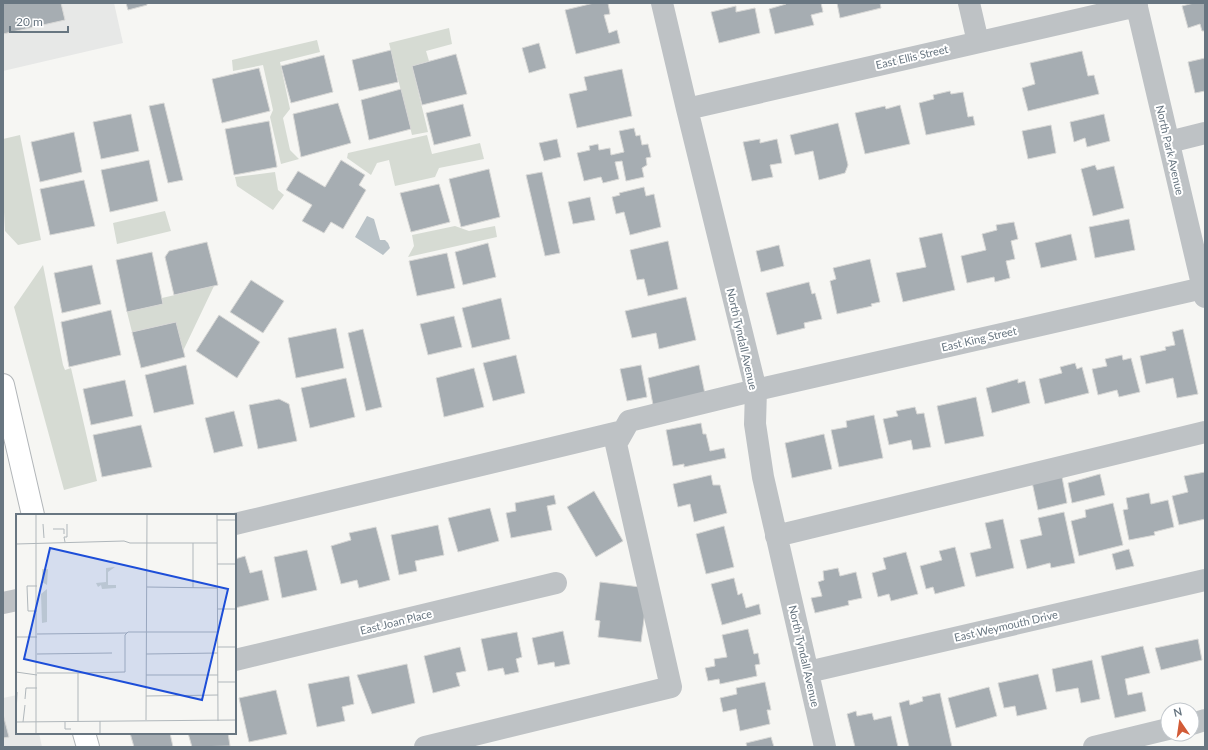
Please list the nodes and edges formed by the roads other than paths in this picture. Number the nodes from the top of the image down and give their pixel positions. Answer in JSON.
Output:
{"nodes":[{"id":1,"x":662,"y":3,"type":"edge"},
{"id":2,"x":969,"y":3,"type":"edge"},
{"id":3,"x":1136,"y":4,"type":"edge"},
{"id":4,"x":978,"y":42,"type":"junction"},
{"id":5,"x":687,"y":109,"type":"junction"},
{"id":6,"x":1205,"y":133,"type":"edge"},
{"id":7,"x":1169,"y":142,"type":"junction"},
{"id":8,"x":1204,"y":293,"type":"edge"},
{"id":9,"x":3,"y":385,"type":"edge"},
{"id":10,"x":756,"y":390,"type":"junction"},
{"id":11,"x":8,"y":426,"type":"edge"},
{"id":12,"x":623,"y":431,"type":"junction"},
{"id":13,"x":1205,"y":432,"type":"edge"},
{"id":14,"x":33,"y":514,"type":"edge"},
{"id":15,"x":236,"y":524,"type":"edge"},
{"id":16,"x":776,"y":536,"type":"junction"},
{"id":17,"x":1205,"y":580,"type":"edge"},
{"id":18,"x":556,"y":583,"type":"dead end"},
{"id":19,"x":16,"y":600,"type":"edge"},
{"id":20,"x":3,"y":603,"type":"edge"},
{"id":21,"x":236,"y":660,"type":"edge"},
{"id":22,"x":808,"y":672,"type":"junction"},
{"id":23,"x":1160,"y":731,"type":"edge"},
{"id":24,"x":84,"y":734,"type":"edge"},
{"id":25,"x":88,"y":747,"type":"edge"},
{"id":26,"x":425,"y":747,"type":"edge"},
{"id":27,"x":825,"y":747,"type":"edge"},
{"id":28,"x":1094,"y":747,"type":"edge"}],
"edges":[{"from":1,"to":5,"type":"street","name":"North Tyndall Avenue"},
{"from":2,"to":4,"type":"street"},
{"from":3,"to":4,"type":"street","name":"East Ellis Street"},
{"from":3,"to":7,"type":"street","name":"North Park Avenue"},
{"from":4,"to":5,"type":"street","name":"East Ellis Street"},
{"from":5,"to":10,"type":"street","name":"North Tyndall Avenue"},
{"from":6,"to":7,"type":"street"},
{"from":7,"to":8,"type":"street","name":"North Park Avenue"},
{"from":8,"to":10,"type":"street","name":"East King Street"},
{"from":9,"to":11,"type":"main road"},
{"from":10,"to":12,"type":"street","name":"East King Street"},
{"from":10,"to":16,"type":"street","name":"North Tyndall Avenue"},
{"from":11,"to":14,"type":"main road"},
{"from":12,"to":15,"type":"street"},
{"from":12,"to":26,"type":"street"},
{"from":13,"to":16,"type":"street"},
{"from":16,"to":22,"type":"street","name":"North Tyndall Avenue"},
{"from":17,"to":22,"type":"street","name":"East Weymouth Drive"},
{"from":18,"to":21,"type":"street","name":"East Joan Place"},
{"from":19,"to":20,"type":"street"},
{"from":22,"to":27,"type":"street","name":"North Tyndall Avenue"},
{"from":23,"to":28,"type":"street"},
{"from":24,"to":25,"type":"main road"}]}
